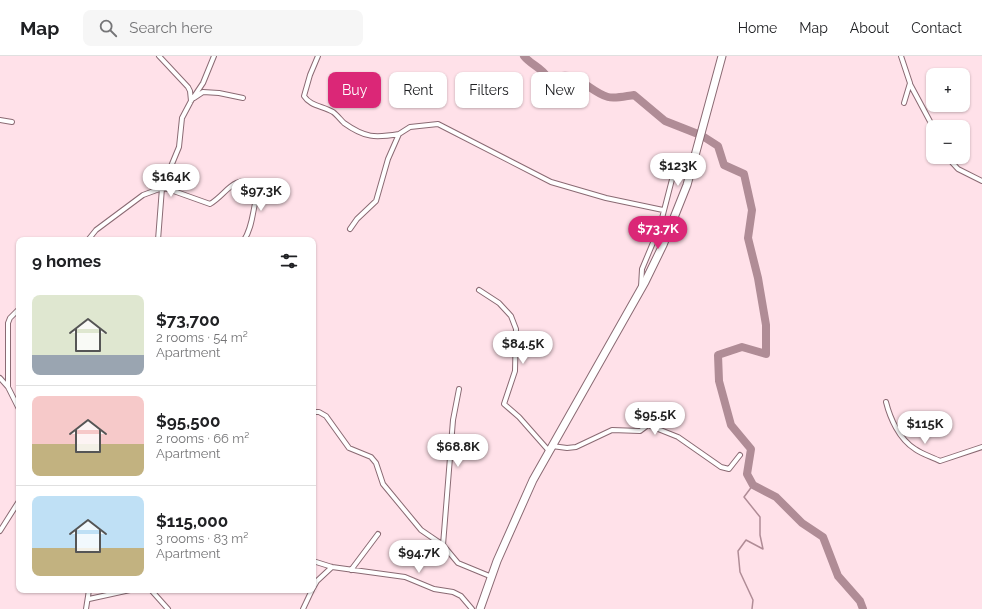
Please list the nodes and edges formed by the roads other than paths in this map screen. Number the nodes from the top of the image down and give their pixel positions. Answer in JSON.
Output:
{"nodes":[{"id":1,"x":159,"y":56,"type":"edge"},
{"id":2,"x":214,"y":56,"type":"edge"},
{"id":3,"x":318,"y":56,"type":"edge"},
{"id":4,"x":722,"y":56,"type":"edge"},
{"id":5,"x":901,"y":56,"type":"edge"},
{"id":6,"x":910,"y":83,"type":"junction"},
{"id":7,"x":243,"y":98,"type":"dead end"},
{"id":8,"x":191,"y":101,"type":"junction"},
{"id":9,"x":904,"y":103,"type":"dead end"},
{"id":10,"x":0,"y":120,"type":"edge"},
{"id":11,"x":929,"y":120,"type":"edge"},
{"id":12,"x":12,"y":122,"type":"dead end"},
{"id":13,"x":399,"y":134,"type":"junction"},
{"id":14,"x":678,"y":160,"type":"dead end"},
{"id":15,"x":953,"y":164,"type":"edge"},
{"id":16,"x":982,"y":181,"type":"edge"},
{"id":17,"x":162,"y":188,"type":"junction"},
{"id":18,"x":663,"y":210,"type":"junction"},
{"id":19,"x":350,"y":229,"type":"dead end"},
{"id":20,"x":90,"y":237,"type":"edge"},
{"id":21,"x":158,"y":237,"type":"edge"},
{"id":22,"x":246,"y":237,"type":"edge"},
{"id":23,"x":479,"y":290,"type":"dead end"},
{"id":24,"x":641,"y":290,"type":"junction"},
{"id":25,"x":16,"y":312,"type":"edge"},
{"id":26,"x":0,"y":378,"type":"edge"},
{"id":27,"x":8,"y":388,"type":"junction"},
{"id":28,"x":459,"y":389,"type":"dead end"},
{"id":29,"x":886,"y":402,"type":"dead end"},
{"id":30,"x":16,"y":403,"type":"edge"},
{"id":31,"x":316,"y":412,"type":"edge"},
{"id":32,"x":982,"y":446,"type":"edge"},
{"id":33,"x":550,"y":448,"type":"junction"},
{"id":34,"x":740,"y":455,"type":"dead end"},
{"id":35,"x":16,"y":506,"type":"edge"},
{"id":36,"x":0,"y":531,"type":"edge"},
{"id":37,"x":378,"y":534,"type":"dead end"},
{"id":38,"x":443,"y":545,"type":"junction"},
{"id":39,"x":316,"y":562,"type":"edge"},
{"id":40,"x":332,"y":567,"type":"junction"},
{"id":41,"x":351,"y":570,"type":"junction"},
{"id":42,"x":492,"y":576,"type":"junction"},
{"id":43,"x":316,"y":583,"type":"edge"},
{"id":44,"x":89,"y":593,"type":"edge"},
{"id":45,"x":114,"y":593,"type":"edge"},
{"id":46,"x":154,"y":593,"type":"edge"},
{"id":47,"x":310,"y":593,"type":"edge"},
{"id":48,"x":88,"y":598,"type":"junction"},
{"id":49,"x":86,"y":609,"type":"edge"},
{"id":50,"x":168,"y":609,"type":"edge"},
{"id":51,"x":303,"y":609,"type":"edge"},
{"id":52,"x":472,"y":609,"type":"edge"},
{"id":53,"x":480,"y":609,"type":"edge"}],
"edges":[{"from":1,"to":8,"type":"street"},
{"from":2,"to":8,"type":"street"},
{"from":3,"to":13,"type":"street"},
{"from":4,"to":24,"type":"highway"},
{"from":5,"to":6,"type":"street"},
{"from":6,"to":9,"type":"street"},
{"from":6,"to":11,"type":"street"},
{"from":7,"to":8,"type":"street"},
{"from":8,"to":17,"type":"street"},
{"from":10,"to":12,"type":"street"},
{"from":13,"to":18,"type":"street"},
{"from":13,"to":19,"type":"street"},
{"from":14,"to":18,"type":"street"},
{"from":15,"to":16,"type":"street"},
{"from":17,"to":20,"type":"street"},
{"from":17,"to":21,"type":"street"},
{"from":17,"to":22,"type":"street"},
{"from":18,"to":24,"type":"street"},
{"from":23,"to":33,"type":"street"},
{"from":24,"to":33,"type":"highway"},
{"from":25,"to":27,"type":"street"},
{"from":26,"to":27,"type":"street"},
{"from":27,"to":30,"type":"street"},
{"from":28,"to":38,"type":"street"},
{"from":29,"to":32,"type":"street"},
{"from":31,"to":38,"type":"street"},
{"from":33,"to":34,"type":"street"},
{"from":33,"to":42,"type":"highway"},
{"from":35,"to":36,"type":"street"},
{"from":37,"to":41,"type":"street"},
{"from":38,"to":42,"type":"street"},
{"from":39,"to":40,"type":"street"},
{"from":40,"to":41,"type":"street"},
{"from":40,"to":43,"type":"street"},
{"from":41,"to":52,"type":"street"},
{"from":42,"to":53,"type":"highway"},
{"from":44,"to":48,"type":"street"},
{"from":45,"to":48,"type":"street"},
{"from":46,"to":50,"type":"street"},
{"from":47,"to":51,"type":"street"},
{"from":48,"to":49,"type":"street"}]}
